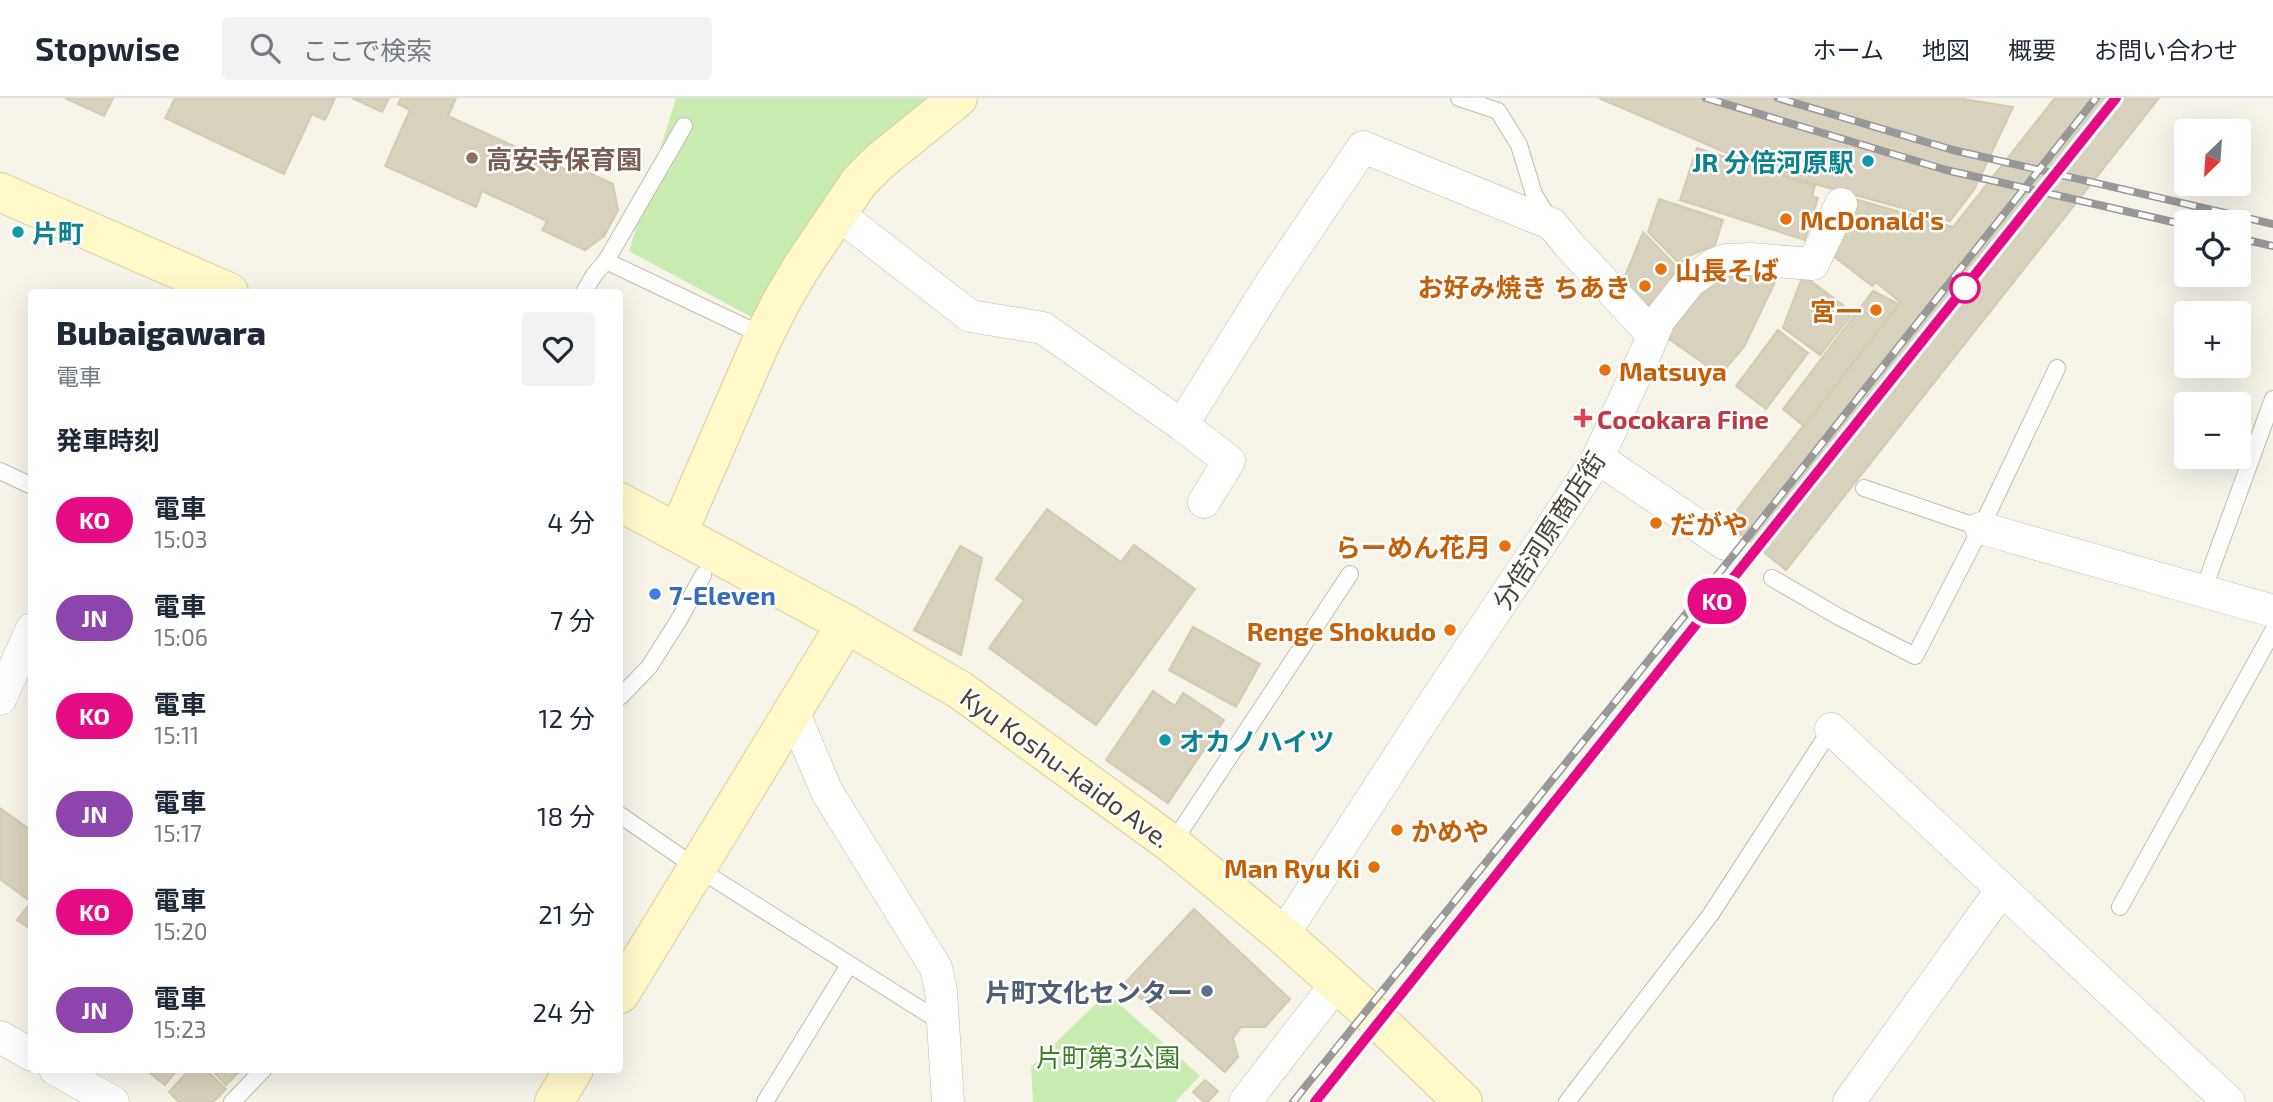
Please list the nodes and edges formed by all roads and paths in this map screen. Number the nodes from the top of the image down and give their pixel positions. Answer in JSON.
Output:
{"nodes":[{"id":1,"x":958,"y":98,"type":"edge"},
{"id":2,"x":1459,"y":98,"type":"edge"},
{"id":3,"x":684,"y":126,"type":"dead end"},
{"id":4,"x":0,"y":192,"type":"edge"},
{"id":5,"x":1841,"y":204,"type":"dead end"},
{"id":6,"x":838,"y":214,"type":"junction"},
{"id":7,"x":1552,"y":224,"type":"junction"},
{"id":8,"x":606,"y":261,"type":"junction"},
{"id":9,"x":172,"y":281,"type":"edge"},
{"id":10,"x":213,"y":289,"type":"edge"},
{"id":11,"x":586,"y":289,"type":"edge"},
{"id":12,"x":1653,"y":334,"type":"junction"},
{"id":13,"x":764,"y":336,"type":"junction"},
{"id":14,"x":2057,"y":368,"type":"dead end"},
{"id":15,"x":2273,"y":399,"type":"edge"},
{"id":16,"x":1182,"y":425,"type":"junction"},
{"id":17,"x":1598,"y":458,"type":"junction"},
{"id":18,"x":0,"y":471,"type":"edge"},
{"id":19,"x":28,"y":484,"type":"edge"},
{"id":20,"x":1864,"y":488,"type":"dead end"},
{"id":21,"x":1204,"y":502,"type":"dead end"},
{"id":22,"x":623,"y":504,"type":"edge"},
{"id":23,"x":1981,"y":528,"type":"junction"},
{"id":24,"x":678,"y":533,"type":"junction"},
{"id":25,"x":1725,"y":544,"type":"dead end"},
{"id":26,"x":1350,"y":574,"type":"dead end"},
{"id":27,"x":703,"y":575,"type":"dead end"},
{"id":28,"x":1772,"y":578,"type":"dead end"},
{"id":29,"x":2203,"y":591,"type":"junction"},
{"id":30,"x":2273,"y":611,"type":"edge"},
{"id":31,"x":846,"y":624,"type":"junction"},
{"id":32,"x":2273,"y":631,"type":"edge"},
{"id":33,"x":28,"y":638,"type":"edge"},
{"id":34,"x":623,"y":694,"type":"edge"},
{"id":35,"x":0,"y":699,"type":"edge"},
{"id":36,"x":793,"y":711,"type":"junction"},
{"id":37,"x":1831,"y":729,"type":"joint"},
{"id":38,"x":623,"y":817,"type":"edge"},
{"id":39,"x":1172,"y":844,"type":"junction"},
{"id":40,"x":696,"y":869,"type":"junction"},
{"id":41,"x":2002,"y":889,"type":"junction"},
{"id":42,"x":2120,"y":907,"type":"dead end"},
{"id":43,"x":1283,"y":935,"type":"junction"},
{"id":44,"x":849,"y":965,"type":"junction"},
{"id":45,"x":1337,"y":983,"type":"junction"},
{"id":46,"x":623,"y":989,"type":"edge"},
{"id":47,"x":944,"y":1024,"type":"junction"},
{"id":48,"x":0,"y":1037,"type":"edge"},
{"id":49,"x":28,"y":1053,"type":"edge"},
{"id":50,"x":64,"y":1073,"type":"edge"},
{"id":51,"x":260,"y":1073,"type":"edge"},
{"id":52,"x":572,"y":1073,"type":"edge"},
{"id":53,"x":113,"y":1102,"type":"edge"},
{"id":54,"x":232,"y":1102,"type":"edge"},
{"id":55,"x":554,"y":1102,"type":"edge"},
{"id":56,"x":765,"y":1102,"type":"edge"},
{"id":57,"x":948,"y":1102,"type":"edge"},
{"id":58,"x":1245,"y":1102,"type":"edge"},
{"id":59,"x":1463,"y":1102,"type":"edge"},
{"id":60,"x":1567,"y":1102,"type":"edge"},
{"id":61,"x":1849,"y":1102,"type":"edge"},
{"id":62,"x":2229,"y":1102,"type":"edge"}],
"edges":[{"from":1,"to":6,"type":"main road"},
{"from":2,"to":7,"type":"lane"},
{"from":3,"to":8,"type":"lane"},
{"from":4,"to":9,"type":"main road"},
{"from":5,"to":12,"type":"street","name":"分倍河原商店街"},
{"from":6,"to":13,"type":"main road"},
{"from":6,"to":16,"type":"street"},
{"from":7,"to":12,"type":"street"},
{"from":7,"to":16,"type":"street"},
{"from":8,"to":11,"type":"lane"},
{"from":8,"to":13,"type":"lane"},
{"from":9,"to":10,"type":"main road"},
{"from":12,"to":17,"type":"street","name":"分倍河原商店街"},
{"from":13,"to":24,"type":"main road"},
{"from":14,"to":23,"type":"lane"},
{"from":15,"to":29,"type":"lane"},
{"from":16,"to":21,"type":"street"},
{"from":17,"to":25,"type":"street"},
{"from":17,"to":43,"type":"street","name":"分倍河原商店街"},
{"from":18,"to":19,"type":"lane"},
{"from":20,"to":23,"type":"lane"},
{"from":22,"to":24,"type":"main road","name":"Kyu Koshu-kaido Ave."},
{"from":23,"to":28,"type":"lane"},
{"from":23,"to":29,"type":"street"},
{"from":24,"to":31,"type":"main road","name":"Kyu Koshu-kaido Ave."},
{"from":26,"to":39,"type":"lane"},
{"from":27,"to":34,"type":"lane"},
{"from":29,"to":30,"type":"street"},
{"from":31,"to":36,"type":"main road"},
{"from":31,"to":39,"type":"main road","name":"Kyu Koshu-kaido Ave."},
{"from":32,"to":42,"type":"lane"},
{"from":33,"to":35,"type":"street"},
{"from":36,"to":40,"type":"main road"},
{"from":36,"to":47,"type":"street"},
{"from":37,"to":41,"type":"street"},
{"from":37,"to":60,"type":"lane"},
{"from":38,"to":40,"type":"lane"},
{"from":39,"to":43,"type":"main road","name":"Kyu Koshu-kaido Ave."},
{"from":40,"to":44,"type":"lane"},
{"from":40,"to":46,"type":"main road"},
{"from":41,"to":61,"type":"street"},
{"from":41,"to":62,"type":"street"},
{"from":43,"to":45,"type":"main road","name":"Kyu Koshu-kaido Ave."},
{"from":44,"to":47,"type":"lane"},
{"from":44,"to":56,"type":"lane"},
{"from":45,"to":58,"type":"street"},
{"from":45,"to":59,"type":"main road","name":"Kyu Koshu-kaido Ave."},
{"from":47,"to":57,"type":"street"},
{"from":48,"to":49,"type":"street"},
{"from":50,"to":53,"type":"street"},
{"from":51,"to":54,"type":"lane"},
{"from":52,"to":55,"type":"main road"}]}
